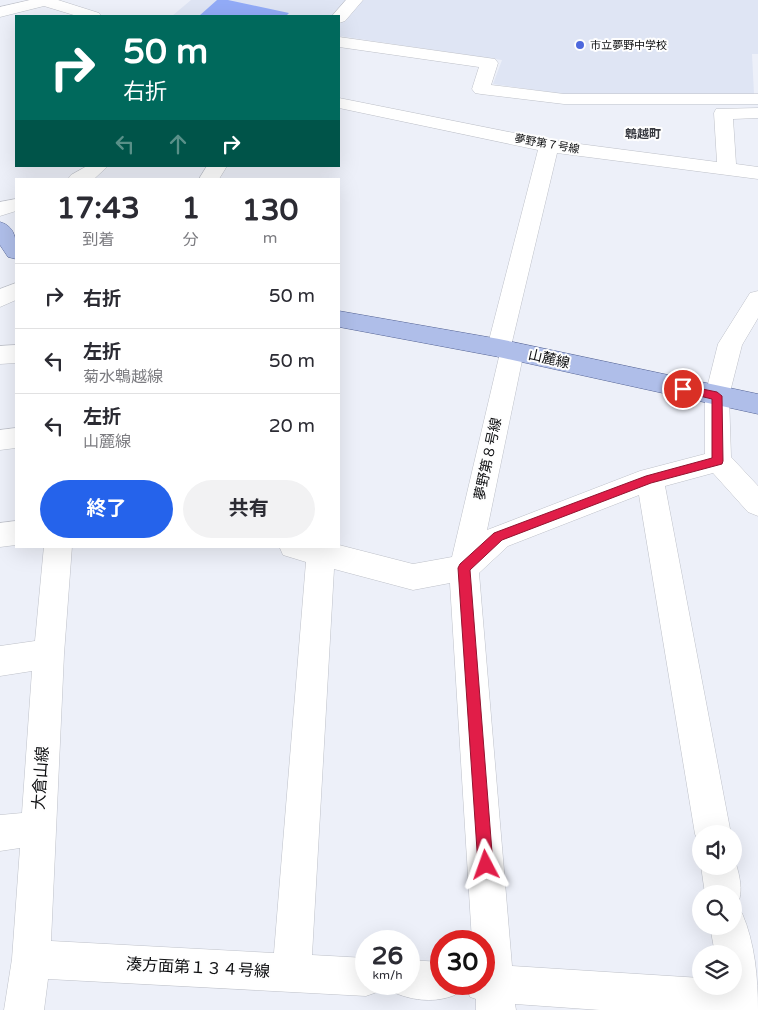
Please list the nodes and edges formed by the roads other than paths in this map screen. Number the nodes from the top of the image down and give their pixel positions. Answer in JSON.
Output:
{"nodes":[{"id":1,"x":355,"y":0,"type":"edge"},
{"id":2,"x":44,"y":1,"type":"edge"},
{"id":3,"x":0,"y":12,"type":"edge"},
{"id":4,"x":90,"y":15,"type":"edge"},
{"id":5,"x":340,"y":17,"type":"edge"},
{"id":6,"x":340,"y":42,"type":"edge"},
{"id":7,"x":758,"y":99,"type":"edge"},
{"id":8,"x":340,"y":103,"type":"edge"},
{"id":9,"x":758,"y":113,"type":"edge"},
{"id":10,"x":549,"y":146,"type":"junction"},
{"id":11,"x":97,"y":167,"type":"edge"},
{"id":12,"x":216,"y":167,"type":"edge"},
{"id":13,"x":727,"y":169,"type":"junction"},
{"id":14,"x":758,"y":173,"type":"edge"},
{"id":15,"x":80,"y":178,"type":"edge"},
{"id":16,"x":210,"y":178,"type":"edge"},
{"id":17,"x":15,"y":205,"type":"edge"},
{"id":18,"x":0,"y":209,"type":"edge"},
{"id":19,"x":0,"y":229,"type":"edge"},
{"id":20,"x":15,"y":251,"type":"edge"},
{"id":21,"x":15,"y":292,"type":"edge"},
{"id":22,"x":0,"y":299,"type":"edge"},
{"id":23,"x":758,"y":299,"type":"edge"},
{"id":24,"x":340,"y":319,"type":"edge"},
{"id":25,"x":506,"y":349,"type":"junction"},
{"id":26,"x":15,"y":354,"type":"edge"},
{"id":27,"x":0,"y":355,"type":"edge"},
{"id":28,"x":717,"y":396,"type":"junction"},
{"id":29,"x":758,"y":404,"type":"edge"},
{"id":30,"x":15,"y":438,"type":"edge"},
{"id":31,"x":0,"y":440,"type":"edge"},
{"id":32,"x":718,"y":461,"type":"junction"},
{"id":33,"x":650,"y":479,"type":"junction"},
{"id":34,"x":758,"y":504,"type":"edge"},
{"id":35,"x":15,"y":533,"type":"edge"},
{"id":36,"x":0,"y":535,"type":"edge"},
{"id":37,"x":58,"y":548,"type":"edge"},
{"id":38,"x":307,"y":550,"type":"edge"},
{"id":39,"x":464,"y":568,"type":"junction"},
{"id":40,"x":49,"y":654,"type":"junction"},
{"id":41,"x":0,"y":661,"type":"edge"},
{"id":42,"x":711,"y":825,"type":"edge"},
{"id":43,"x":38,"y":829,"type":"junction"},
{"id":44,"x":0,"y":833,"type":"edge"},
{"id":45,"x":487,"y":930,"type":"edge"},
{"id":46,"x":732,"y":935,"type":"edge"},
{"id":47,"x":30,"y":959,"type":"junction"},
{"id":48,"x":292,"y":973,"type":"junction"},
{"id":49,"x":355,"y":976,"type":"edge"},
{"id":50,"x":495,"y":992,"type":"edge"},
{"id":51,"x":750,"y":1001,"type":"edge"},
{"id":52,"x":24,"y":1010,"type":"edge"}],
"edges":[{"from":1,"to":5,"type":"street"},
{"from":2,"to":3,"type":"street"},
{"from":2,"to":4,"type":"street"},
{"from":6,"to":7,"type":"street"},
{"from":8,"to":10,"type":"street","name":"夢野第７号線"},
{"from":9,"to":13,"type":"street"},
{"from":10,"to":13,"type":"street","name":"夢野第７号線"},
{"from":10,"to":25,"type":"street","name":"夢野第８号線"},
{"from":11,"to":15,"type":"street"},
{"from":12,"to":16,"type":"street"},
{"from":13,"to":14,"type":"street","name":"夢野第７号線"},
{"from":17,"to":18,"type":"street"},
{"from":19,"to":20,"type":"main road"},
{"from":21,"to":22,"type":"street"},
{"from":23,"to":28,"type":"street"},
{"from":24,"to":25,"type":"main road","name":"山麓線"},
{"from":25,"to":28,"type":"main road","name":"山麓線"},
{"from":25,"to":39,"type":"street","name":"夢野第８号線"},
{"from":26,"to":27,"type":"street"},
{"from":28,"to":29,"type":"main road","name":"山麓線"},
{"from":28,"to":32,"type":"street"},
{"from":30,"to":31,"type":"street"},
{"from":32,"to":33,"type":"street"},
{"from":32,"to":34,"type":"street"},
{"from":33,"to":39,"type":"street"},
{"from":33,"to":42,"type":"street"},
{"from":35,"to":36,"type":"street"},
{"from":37,"to":40,"type":"street","name":"大倉山線"},
{"from":38,"to":39,"type":"street"},
{"from":38,"to":48,"type":"street"},
{"from":39,"to":45,"type":"street","name":"夢野第８号線"},
{"from":40,"to":41,"type":"street"},
{"from":40,"to":43,"type":"street","name":"大倉山線"},
{"from":43,"to":44,"type":"street"},
{"from":43,"to":47,"type":"street","name":"大倉山線"},
{"from":46,"to":51,"type":"street"},
{"from":47,"to":48,"type":"street","name":"湊方面第１３４号線"},
{"from":47,"to":52,"type":"street","name":"大倉山線"},
{"from":48,"to":49,"type":"street","name":"湊方面第１３４号線"},
{"from":50,"to":51,"type":"street"}]}
